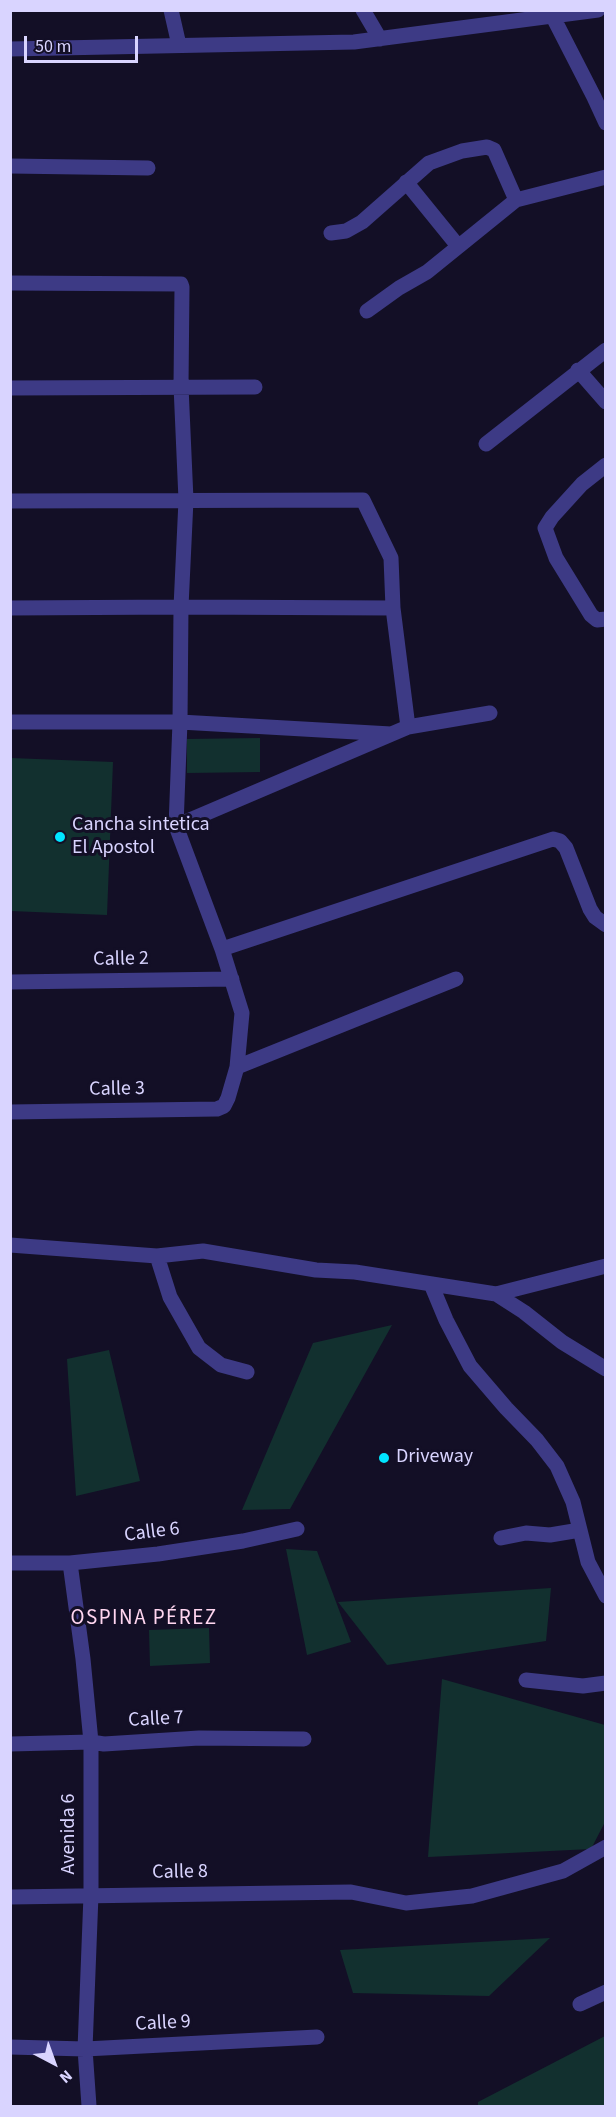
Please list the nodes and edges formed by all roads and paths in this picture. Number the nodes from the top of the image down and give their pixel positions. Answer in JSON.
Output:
{"nodes":[{"id":1,"x":171,"y":10,"type":"edge"},
{"id":2,"x":363,"y":10,"type":"edge"},
{"id":3,"x":598,"y":10,"type":"edge"},
{"id":4,"x":535,"y":14,"type":"edge"},
{"id":5,"x":553,"y":17,"type":"junction"},
{"id":6,"x":380,"y":39,"type":"junction"},
{"id":7,"x":179,"y":45,"type":"junction"},
{"id":8,"x":10,"y":49,"type":"edge"},
{"id":9,"x":606,"y":123,"type":"edge"},
{"id":10,"x":10,"y":166,"type":"edge"},
{"id":11,"x":148,"y":168,"type":"dead end"},
{"id":12,"x":606,"y":177,"type":"edge"},
{"id":13,"x":406,"y":182,"type":"junction"},
{"id":14,"x":516,"y":200,"type":"junction"},
{"id":15,"x":331,"y":234,"type":"dead end"},
{"id":16,"x":458,"y":246,"type":"junction"},
{"id":17,"x":10,"y":283,"type":"edge"},
{"id":18,"x":367,"y":311,"type":"dead end"},
{"id":19,"x":606,"y":350,"type":"edge"},
{"id":20,"x":578,"y":370,"type":"junction"},
{"id":21,"x":181,"y":386,"type":"junction"},
{"id":22,"x":255,"y":387,"type":"dead end"},
{"id":23,"x":10,"y":388,"type":"edge"},
{"id":24,"x":606,"y":402,"type":"edge"},
{"id":25,"x":486,"y":444,"type":"dead end"},
{"id":26,"x":606,"y":465,"type":"edge"},
{"id":27,"x":186,"y":500,"type":"junction"},
{"id":28,"x":10,"y":501,"type":"edge"},
{"id":29,"x":181,"y":607,"type":"junction"},
{"id":30,"x":10,"y":608,"type":"edge"},
{"id":31,"x":393,"y":608,"type":"junction"},
{"id":32,"x":606,"y":619,"type":"edge"},
{"id":33,"x":490,"y":713,"type":"dead end"},
{"id":34,"x":10,"y":722,"type":"edge"},
{"id":35,"x":180,"y":722,"type":"junction"},
{"id":36,"x":408,"y":727,"type":"junction"},
{"id":37,"x":391,"y":734,"type":"junction"},
{"id":38,"x":176,"y":826,"type":"junction"},
{"id":39,"x":606,"y":925,"type":"edge"},
{"id":40,"x":222,"y":950,"type":"junction"},
{"id":41,"x":456,"y":979,"type":"dead end"},
{"id":42,"x":232,"y":980,"type":"junction"},
{"id":43,"x":10,"y":982,"type":"edge"},
{"id":44,"x":237,"y":1067,"type":"junction"},
{"id":45,"x":10,"y":1112,"type":"edge"},
{"id":46,"x":10,"y":1245,"type":"edge"},
{"id":47,"x":157,"y":1256,"type":"junction"},
{"id":48,"x":606,"y":1266,"type":"edge"},
{"id":49,"x":431,"y":1284,"type":"junction"},
{"id":50,"x":496,"y":1294,"type":"junction"},
{"id":51,"x":606,"y":1369,"type":"edge"},
{"id":52,"x":248,"y":1372,"type":"dead end"},
{"id":53,"x":297,"y":1529,"type":"dead end"},
{"id":54,"x":580,"y":1530,"type":"junction"},
{"id":55,"x":501,"y":1538,"type":"dead end"},
{"id":56,"x":10,"y":1563,"type":"edge"},
{"id":57,"x":70,"y":1563,"type":"junction"},
{"id":58,"x":606,"y":1596,"type":"edge"},
{"id":59,"x":526,"y":1680,"type":"dead end"},
{"id":60,"x":606,"y":1683,"type":"edge"},
{"id":61,"x":304,"y":1739,"type":"dead end"},
{"id":62,"x":91,"y":1742,"type":"junction"},
{"id":63,"x":10,"y":1744,"type":"edge"},
{"id":64,"x":606,"y":1847,"type":"edge"},
{"id":65,"x":91,"y":1895,"type":"junction"},
{"id":66,"x":10,"y":1896,"type":"edge"},
{"id":67,"x":606,"y":1992,"type":"edge"},
{"id":68,"x":580,"y":2004,"type":"dead end"},
{"id":69,"x":317,"y":2037,"type":"dead end"},
{"id":70,"x":10,"y":2047,"type":"edge"},
{"id":71,"x":85,"y":2049,"type":"junction"},
{"id":72,"x":89,"y":2106,"type":"edge"}],
"edges":[{"from":1,"to":7,"type":"street"},
{"from":2,"to":6,"type":"street"},
{"from":3,"to":5,"type":"street"},
{"from":4,"to":5,"type":"street"},
{"from":4,"to":6,"type":"street"},
{"from":5,"to":9,"type":"street"},
{"from":6,"to":7,"type":"street"},
{"from":7,"to":8,"type":"street"},
{"from":10,"to":11,"type":"street"},
{"from":12,"to":14,"type":"street"},
{"from":13,"to":14,"type":"street"},
{"from":13,"to":15,"type":"street"},
{"from":13,"to":16,"type":"street"},
{"from":14,"to":16,"type":"street"},
{"from":16,"to":18,"type":"street"},
{"from":17,"to":21,"type":"street"},
{"from":19,"to":20,"type":"street"},
{"from":20,"to":24,"type":"street"},
{"from":20,"to":25,"type":"street"},
{"from":21,"to":22,"type":"street"},
{"from":21,"to":23,"type":"street"},
{"from":21,"to":27,"type":"street"},
{"from":26,"to":32,"type":"street"},
{"from":27,"to":28,"type":"street"},
{"from":27,"to":29,"type":"street"},
{"from":27,"to":31,"type":"street"},
{"from":29,"to":30,"type":"street"},
{"from":29,"to":31,"type":"street"},
{"from":29,"to":35,"type":"street"},
{"from":31,"to":36,"type":"street"},
{"from":33,"to":36,"type":"street"},
{"from":34,"to":35,"type":"street"},
{"from":35,"to":37,"type":"street"},
{"from":35,"to":38,"type":"street"},
{"from":36,"to":37,"type":"street"},
{"from":37,"to":38,"type":"street"},
{"from":38,"to":40,"type":"street"},
{"from":39,"to":40,"type":"street"},
{"from":40,"to":42,"type":"street"},
{"from":41,"to":44,"type":"street"},
{"from":42,"to":43,"type":"street","name":"Calle 2"},
{"from":42,"to":44,"type":"street"},
{"from":44,"to":45,"type":"street","name":"Calle 3"},
{"from":46,"to":47,"type":"street"},
{"from":47,"to":49,"type":"street"},
{"from":47,"to":52,"type":"street"},
{"from":48,"to":50,"type":"street"},
{"from":49,"to":50,"type":"street"},
{"from":49,"to":54,"type":"street"},
{"from":50,"to":51,"type":"street"},
{"from":53,"to":57,"type":"street","name":"Calle 6"},
{"from":54,"to":55,"type":"street"},
{"from":54,"to":58,"type":"street"},
{"from":56,"to":57,"type":"street","name":"Calle 6"},
{"from":57,"to":62,"type":"street","name":"Avenida 6"},
{"from":59,"to":60,"type":"street"},
{"from":61,"to":62,"type":"street","name":"Calle 7"},
{"from":62,"to":63,"type":"street","name":"Calle 7"},
{"from":62,"to":65,"type":"street","name":"Avenida 6"},
{"from":64,"to":65,"type":"street","name":"Calle 8"},
{"from":65,"to":66,"type":"street","name":"Calle 8"},
{"from":65,"to":71,"type":"street","name":"Avenida 6"},
{"from":67,"to":68,"type":"street"},
{"from":69,"to":71,"type":"street","name":"Calle 9"},
{"from":70,"to":71,"type":"street","name":"Calle 9"},
{"from":71,"to":72,"type":"street","name":"Avenida 6"}]}
